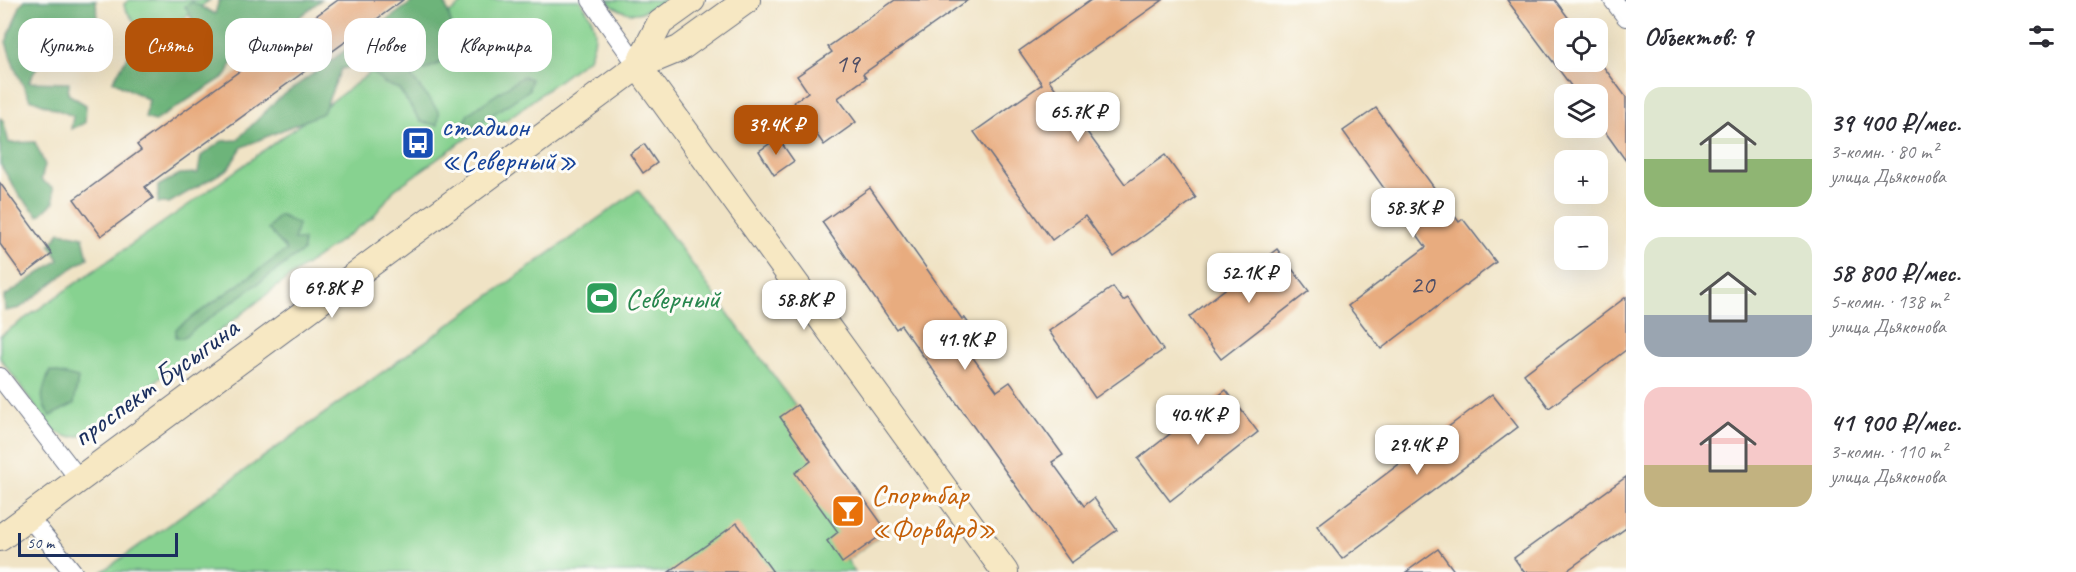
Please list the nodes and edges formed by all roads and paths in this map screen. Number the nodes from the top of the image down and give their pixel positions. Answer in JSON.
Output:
{"nodes":[{"id":1,"x":591,"y":0,"type":"edge"},
{"id":2,"x":692,"y":0,"type":"edge"},
{"id":3,"x":747,"y":0,"type":"edge"},
{"id":4,"x":1613,"y":0,"type":"edge"},
{"id":5,"x":1626,"y":17,"type":"edge"},
{"id":6,"x":638,"y":66,"type":"junction"},
{"id":7,"x":0,"y":377,"type":"edge"},
{"id":8,"x":79,"y":479,"type":"junction"},
{"id":9,"x":29,"y":517,"type":"junction"},
{"id":10,"x":0,"y":538,"type":"edge"},
{"id":11,"x":73,"y":572,"type":"edge"},
{"id":12,"x":1005,"y":572,"type":"edge"}],
"edges":[{"from":1,"to":6,"type":"street"},
{"from":2,"to":6,"type":"main road","name":"проспект Бусыгина"},
{"from":3,"to":6,"type":"main road","name":"проспект Бусыгина"},
{"from":4,"to":5,"type":"street"},
{"from":6,"to":8,"type":"main road","name":"проспект Бусыгина"},
{"from":6,"to":12,"type":"main road"},
{"from":7,"to":8,"type":"street"},
{"from":8,"to":9,"type":"main road","name":"проспект Бусыгина"},
{"from":9,"to":10,"type":"main road","name":"проспект Бусыгина"},
{"from":9,"to":11,"type":"street"}]}
